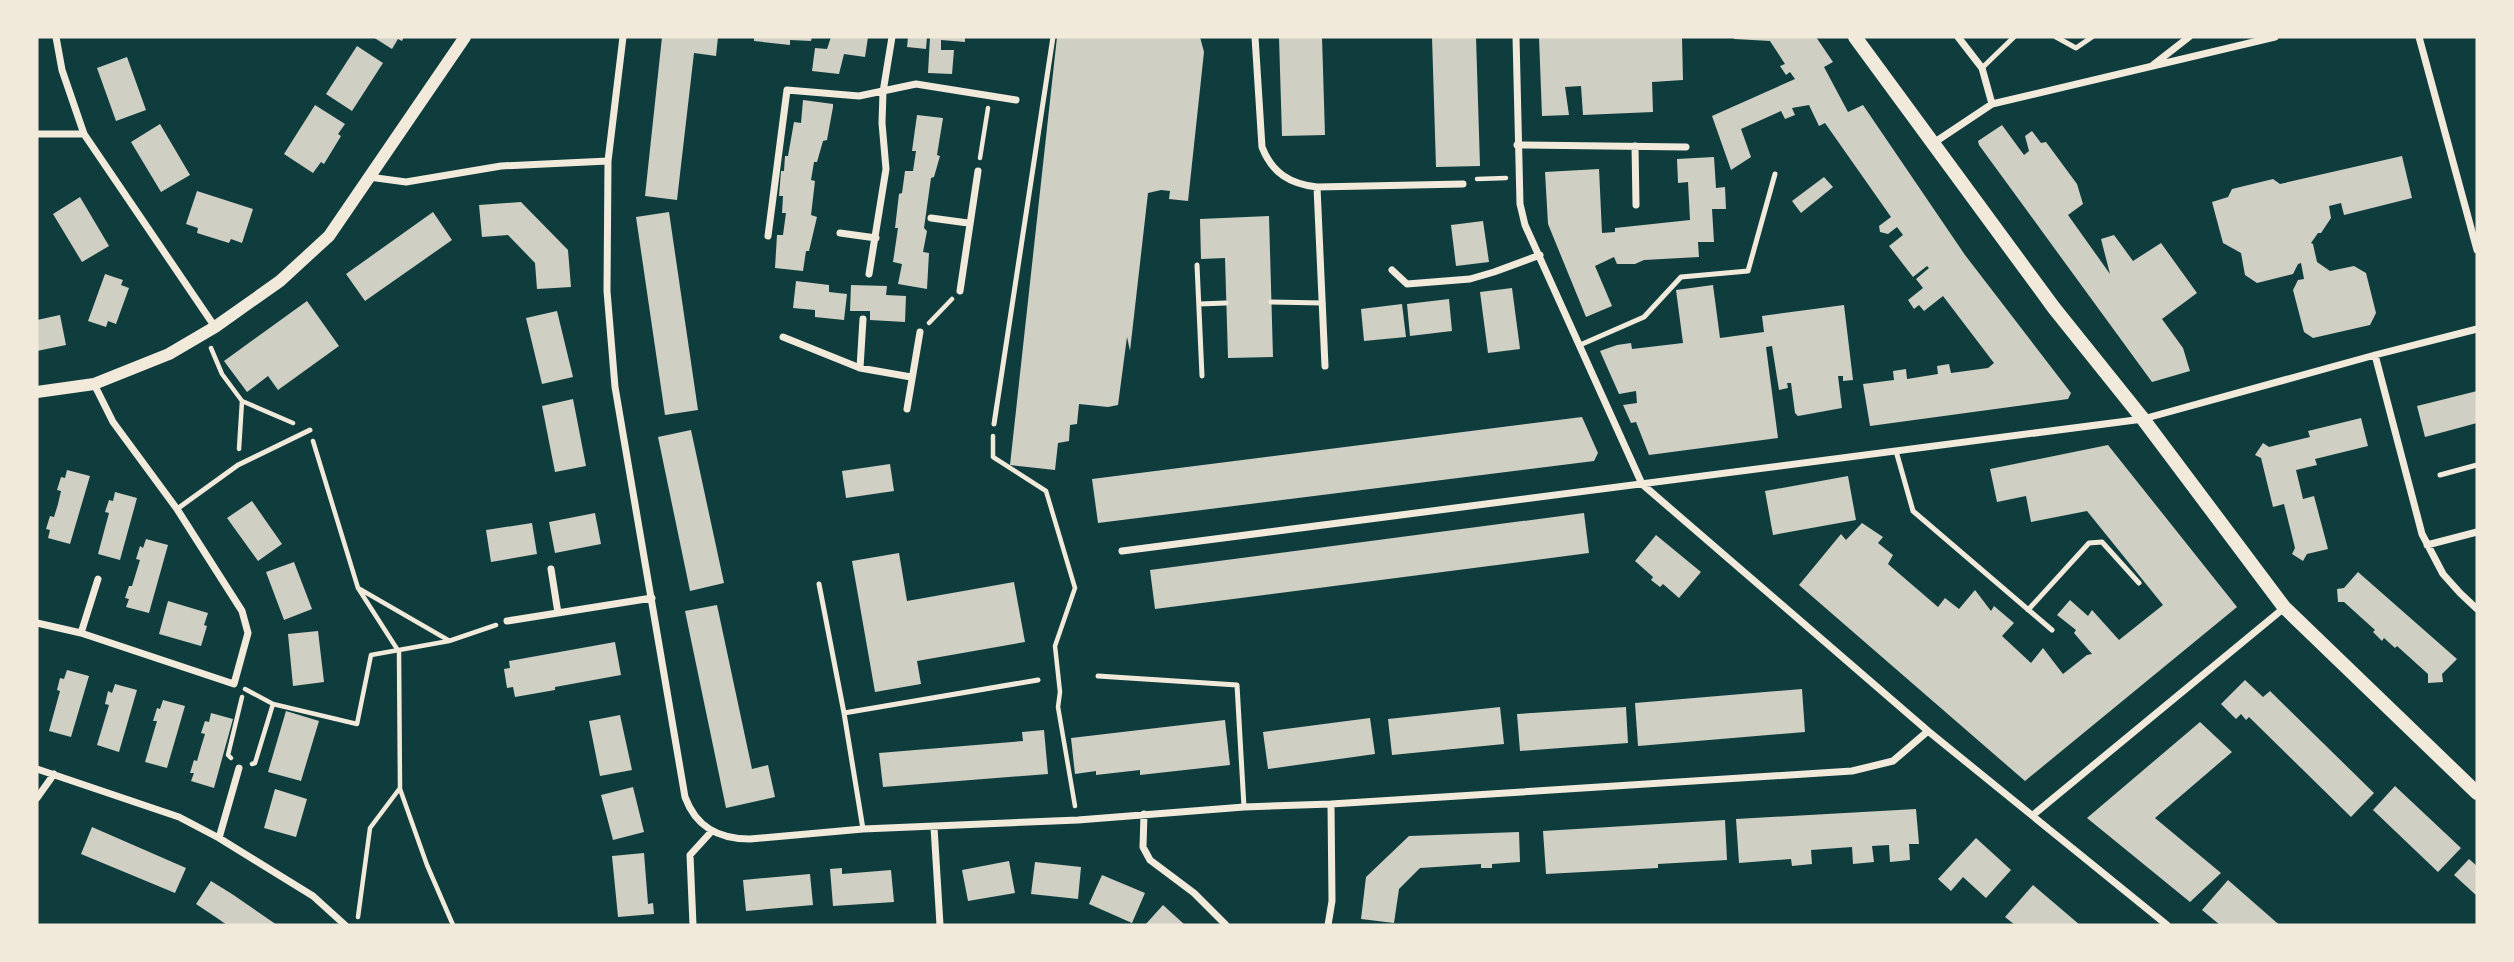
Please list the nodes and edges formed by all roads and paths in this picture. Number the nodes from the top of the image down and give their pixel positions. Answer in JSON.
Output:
{"nodes":[{"id":1,"x":56,"y":37,"type":"edge"},
{"id":2,"x":465,"y":37,"type":"edge"},
{"id":3,"x":624,"y":37,"type":"edge"},
{"id":4,"x":892,"y":37,"type":"edge"},
{"id":5,"x":1054,"y":37,"type":"edge"},
{"id":6,"x":1255,"y":37,"type":"edge"},
{"id":7,"x":1516,"y":37,"type":"edge"},
{"id":8,"x":1855,"y":37,"type":"edge"},
{"id":9,"x":1958,"y":37,"type":"edge"},
{"id":10,"x":2014,"y":37,"type":"edge"},
{"id":11,"x":2056,"y":37,"type":"edge"},
{"id":12,"x":2092,"y":37,"type":"edge"},
{"id":13,"x":2189,"y":37,"type":"edge"},
{"id":14,"x":2275,"y":37,"type":"edge"},
{"id":15,"x":2419,"y":37,"type":"edge"},
{"id":16,"x":1983,"y":68,"type":"junction"},
{"id":17,"x":2150,"y":68,"type":"junction"},
{"id":18,"x":883,"y":92,"type":"junction"},
{"id":19,"x":990,"y":97,"type":"junction"},
{"id":20,"x":1016,"y":100,"type":"dead end"},
{"id":21,"x":1992,"y":104,"type":"junction"},
{"id":22,"x":37,"y":134,"type":"edge"},
{"id":23,"x":84,"y":134,"type":"junction"},
{"id":24,"x":1517,"y":145,"type":"junction"},
{"id":25,"x":1932,"y":145,"type":"junction"},
{"id":26,"x":1635,"y":146,"type":"junction"},
{"id":27,"x":1686,"y":147,"type":"dead end"},
{"id":28,"x":608,"y":160,"type":"junction"},
{"id":29,"x":978,"y":171,"type":"joint"},
{"id":30,"x":1774,"y":174,"type":"dead end"},
{"id":31,"x":367,"y":177,"type":"junction"},
{"id":32,"x":1520,"y":177,"type":"junction"},
{"id":33,"x":1463,"y":184,"type":"joint"},
{"id":34,"x":1318,"y":187,"type":"junction"},
{"id":35,"x":1636,"y":205,"type":"dead end"},
{"id":36,"x":930,"y":218,"type":"dead end"},
{"id":37,"x":968,"y":223,"type":"junction"},
{"id":38,"x":840,"y":233,"type":"dead end"},
{"id":39,"x":768,"y":236,"type":"dead end"},
{"id":40,"x":876,"y":237,"type":"junction"},
{"id":41,"x":2477,"y":250,"type":"edge"},
{"id":42,"x":1540,"y":255,"type":"junction"},
{"id":43,"x":1197,"y":265,"type":"dead end"},
{"id":44,"x":1392,"y":270,"type":"dead end"},
{"id":45,"x":869,"y":274,"type":"dead end"},
{"id":46,"x":960,"y":291,"type":"joint"},
{"id":47,"x":1271,"y":302,"type":"dead end"},
{"id":48,"x":1227,"y":303,"type":"dead end"},
{"id":49,"x":1322,"y":303,"type":"junction"},
{"id":50,"x":1199,"y":304,"type":"junction"},
{"id":51,"x":863,"y":319,"type":"dead end"},
{"id":52,"x":2477,"y":329,"type":"edge"},
{"id":53,"x":210,"y":330,"type":"junction"},
{"id":54,"x":920,"y":332,"type":"joint"},
{"id":55,"x":783,"y":337,"type":"dead end"},
{"id":56,"x":1580,"y":345,"type":"junction"},
{"id":57,"x":2375,"y":355,"type":"junction"},
{"id":58,"x":1325,"y":366,"type":"dead end"},
{"id":59,"x":860,"y":368,"type":"junction"},
{"id":60,"x":1202,"y":376,"type":"dead end"},
{"id":61,"x":911,"y":377,"type":"junction"},
{"id":62,"x":94,"y":384,"type":"junction"},
{"id":63,"x":37,"y":392,"type":"edge"},
{"id":64,"x":243,"y":401,"type":"junction"},
{"id":65,"x":906,"y":409,"type":"dead end"},
{"id":66,"x":2143,"y":419,"type":"junction"},
{"id":67,"x":994,"y":424,"type":"joint"},
{"id":68,"x":310,"y":430,"type":"junction"},
{"id":69,"x":1896,"y":451,"type":"junction"},
{"id":70,"x":238,"y":465,"type":"junction"},
{"id":71,"x":2477,"y":465,"type":"edge"},
{"id":72,"x":2440,"y":475,"type":"dead end"},
{"id":73,"x":1642,"y":484,"type":"junction"},
{"id":74,"x":177,"y":509,"type":"junction"},
{"id":75,"x":2477,"y":532,"type":"edge"},
{"id":76,"x":2427,"y":545,"type":"junction"},
{"id":77,"x":1122,"y":551,"type":"dead end"},
{"id":78,"x":551,"y":569,"type":"dead end"},
{"id":79,"x":98,"y":579,"type":"dead end"},
{"id":80,"x":2139,"y":583,"type":"dead end"},
{"id":81,"x":819,"y":584,"type":"dead end"},
{"id":82,"x":358,"y":588,"type":"junction"},
{"id":83,"x":652,"y":598,"type":"junction"},
{"id":84,"x":2284,"y":607,"type":"junction"},
{"id":85,"x":2477,"y":608,"type":"edge"},
{"id":86,"x":2028,"y":610,"type":"junction"},
{"id":87,"x":558,"y":613,"type":"junction"},
{"id":88,"x":507,"y":621,"type":"joint"},
{"id":89,"x":37,"y":623,"type":"edge"},
{"id":90,"x":2052,"y":630,"type":"dead end"},
{"id":91,"x":81,"y":633,"type":"junction"},
{"id":92,"x":449,"y":641,"type":"junction"},
{"id":93,"x":399,"y":652,"type":"junction"},
{"id":94,"x":1098,"y":676,"type":"dead end"},
{"id":95,"x":1038,"y":680,"type":"dead end"},
{"id":96,"x":234,"y":684,"type":"junction"},
{"id":97,"x":244,"y":689,"type":"junction"},
{"id":98,"x":273,"y":704,"type":"junction"},
{"id":99,"x":844,"y":713,"type":"junction"},
{"id":100,"x":1928,"y":732,"type":"junction"},
{"id":101,"x":239,"y":768,"type":"junction"},
{"id":102,"x":37,"y":769,"type":"edge"},
{"id":103,"x":54,"y":774,"type":"junction"},
{"id":104,"x":400,"y":788,"type":"junction"},
{"id":105,"x":2477,"y":793,"type":"edge"},
{"id":106,"x":37,"y":798,"type":"edge"},
{"id":107,"x":1331,"y":804,"type":"junction"},
{"id":108,"x":1244,"y":807,"type":"junction"},
{"id":109,"x":1144,"y":814,"type":"junction"},
{"id":110,"x":2033,"y":815,"type":"junction"},
{"id":111,"x":1078,"y":820,"type":"junction"},
{"id":112,"x":934,"y":827,"type":"junction"},
{"id":113,"x":863,"y":828,"type":"junction"},
{"id":114,"x":711,"y":832,"type":"junction"},
{"id":115,"x":219,"y":838,"type":"junction"},
{"id":116,"x":345,"y":925,"type":"edge"},
{"id":117,"x":357,"y":925,"type":"edge"},
{"id":118,"x":453,"y":925,"type":"edge"},
{"id":119,"x":693,"y":925,"type":"edge"},
{"id":120,"x":940,"y":925,"type":"edge"},
{"id":121,"x":1226,"y":925,"type":"edge"},
{"id":122,"x":1328,"y":925,"type":"edge"},
{"id":123,"x":2167,"y":925,"type":"edge"}],
"edges":[{"from":1,"to":23,"type":"street"},
{"from":2,"to":31,"type":"street"},
{"from":3,"to":28,"type":"street"},
{"from":4,"to":18,"type":"street"},
{"from":5,"to":67,"type":"lane"},
{"from":6,"to":34,"type":"street"},
{"from":7,"to":24,"type":"street"},
{"from":8,"to":25,"type":"main road"},
{"from":9,"to":16,"type":"street"},
{"from":10,"to":16,"type":"lane"},
{"from":11,"to":12,"type":"lane"},
{"from":13,"to":17,"type":"street"},
{"from":14,"to":17,"type":"street"},
{"from":15,"to":41,"type":"street"},
{"from":16,"to":21,"type":"street"},
{"from":17,"to":21,"type":"street"},
{"from":18,"to":19,"type":"street"},
{"from":18,"to":39,"type":"street"},
{"from":18,"to":40,"type":"street"},
{"from":19,"to":20,"type":"street"},
{"from":19,"to":29,"type":"path"},
{"from":21,"to":25,"type":"street"},
{"from":22,"to":23,"type":"street"},
{"from":23,"to":53,"type":"street"},
{"from":24,"to":26,"type":"street"},
{"from":24,"to":32,"type":"street"},
{"from":25,"to":66,"type":"main road"},
{"from":26,"to":27,"type":"street"},
{"from":26,"to":35,"type":"street"},
{"from":28,"to":31,"type":"street"},
{"from":28,"to":83,"type":"street"},
{"from":29,"to":37,"type":"street"},
{"from":30,"to":56,"type":"lane"},
{"from":31,"to":53,"type":"street"},
{"from":32,"to":33,"type":"path"},
{"from":32,"to":42,"type":"street"},
{"from":33,"to":34,"type":"street"},
{"from":34,"to":49,"type":"street"},
{"from":36,"to":37,"type":"street"},
{"from":37,"to":46,"type":"street"},
{"from":38,"to":40,"type":"street"},
{"from":40,"to":45,"type":"street"},
{"from":42,"to":44,"type":"street"},
{"from":42,"to":56,"type":"street"},
{"from":43,"to":50,"type":"lane"},
{"from":46,"to":54,"type":"path"},
{"from":47,"to":49,"type":"lane"},
{"from":48,"to":50,"type":"lane"},
{"from":49,"to":58,"type":"street"},
{"from":50,"to":60,"type":"lane"},
{"from":51,"to":59,"type":"street"},
{"from":52,"to":57,"type":"street"},
{"from":53,"to":62,"type":"street"},
{"from":53,"to":64,"type":"path"},
{"from":54,"to":61,"type":"street"},
{"from":55,"to":59,"type":"street"},
{"from":56,"to":73,"type":"street"},
{"from":57,"to":66,"type":"street"},
{"from":57,"to":76,"type":"street"},
{"from":59,"to":61,"type":"street"},
{"from":61,"to":65,"type":"street"},
{"from":62,"to":63,"type":"street"},
{"from":62,"to":74,"type":"street"},
{"from":64,"to":68,"type":"path"},
{"from":64,"to":70,"type":"path"},
{"from":66,"to":69,"type":"street"},
{"from":66,"to":84,"type":"main road"},
{"from":67,"to":111,"type":"path"},
{"from":68,"to":70,"type":"lane"},
{"from":68,"to":82,"type":"path"},
{"from":69,"to":73,"type":"street"},
{"from":69,"to":86,"type":"lane"},
{"from":70,"to":74,"type":"lane"},
{"from":71,"to":72,"type":"lane"},
{"from":73,"to":77,"type":"street"},
{"from":73,"to":100,"type":"street"},
{"from":74,"to":96,"type":"street"},
{"from":75,"to":76,"type":"street"},
{"from":76,"to":85,"type":"street"},
{"from":78,"to":87,"type":"street"},
{"from":79,"to":91,"type":"street"},
{"from":80,"to":86,"type":"lane"},
{"from":81,"to":99,"type":"lane"},
{"from":82,"to":92,"type":"path"},
{"from":82,"to":93,"type":"path"},
{"from":83,"to":87,"type":"street"},
{"from":83,"to":114,"type":"street"},
{"from":84,"to":105,"type":"main road"},
{"from":84,"to":110,"type":"street"},
{"from":86,"to":90,"type":"lane"},
{"from":87,"to":88,"type":"street"},
{"from":88,"to":92,"type":"path"},
{"from":89,"to":91,"type":"street"},
{"from":91,"to":96,"type":"street"},
{"from":92,"to":93,"type":"path"},
{"from":93,"to":98,"type":"path"},
{"from":93,"to":104,"type":"path"},
{"from":94,"to":108,"type":"lane"},
{"from":95,"to":99,"type":"lane"},
{"from":96,"to":97,"type":"path"},
{"from":97,"to":98,"type":"path"},
{"from":97,"to":101,"type":"path"},
{"from":98,"to":101,"type":"path"},
{"from":99,"to":113,"type":"lane"},
{"from":100,"to":107,"type":"street"},
{"from":100,"to":110,"type":"street"},
{"from":101,"to":115,"type":"street"},
{"from":102,"to":103,"type":"street"},
{"from":103,"to":106,"type":"street"},
{"from":103,"to":115,"type":"street"},
{"from":104,"to":117,"type":"path"},
{"from":104,"to":118,"type":"path"},
{"from":107,"to":108,"type":"street"},
{"from":107,"to":122,"type":"street"},
{"from":108,"to":109,"type":"street"},
{"from":109,"to":111,"type":"street"},
{"from":109,"to":121,"type":"street"},
{"from":110,"to":123,"type":"street"},
{"from":111,"to":112,"type":"street"},
{"from":112,"to":113,"type":"street"},
{"from":112,"to":120,"type":"street"},
{"from":113,"to":114,"type":"street"},
{"from":114,"to":119,"type":"street"},
{"from":115,"to":116,"type":"street"}]}
